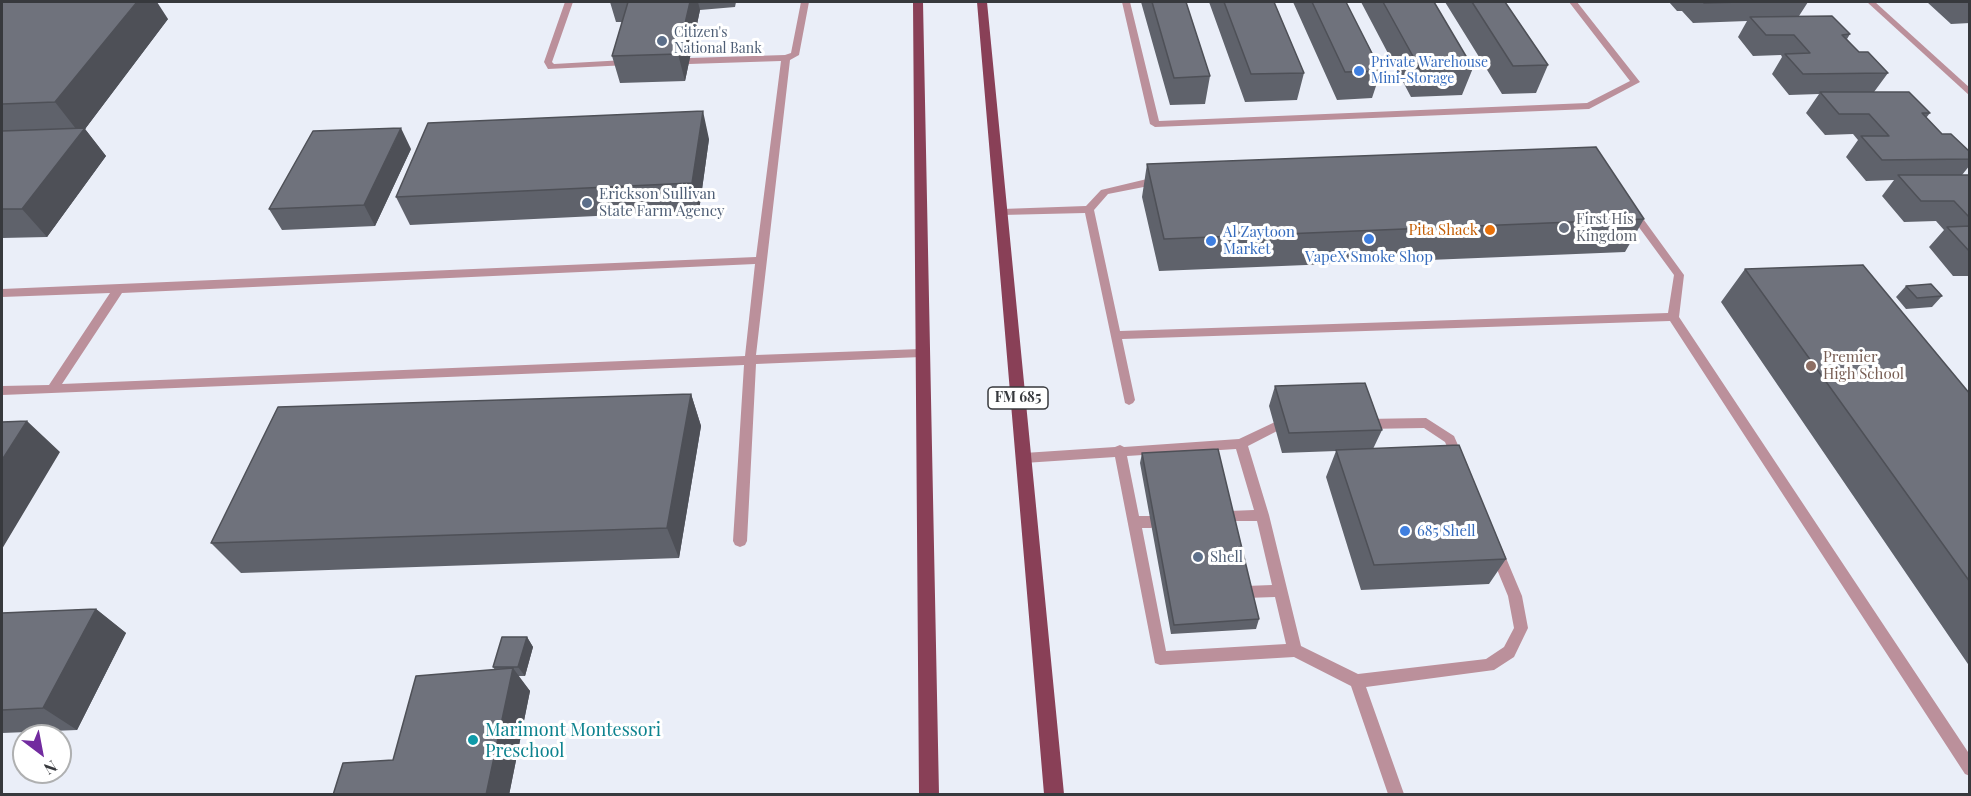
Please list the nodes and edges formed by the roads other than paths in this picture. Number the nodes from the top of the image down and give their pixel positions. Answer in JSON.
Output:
{"nodes":[{"id":1,"x":569,"y":2,"type":"edge"},
{"id":2,"x":805,"y":2,"type":"edge"},
{"id":3,"x":918,"y":2,"type":"edge"},
{"id":4,"x":982,"y":2,"type":"edge"},
{"id":5,"x":1126,"y":2,"type":"edge"},
{"id":6,"x":1573,"y":2,"type":"edge"},
{"id":7,"x":1871,"y":2,"type":"edge"},
{"id":8,"x":786,"y":58,"type":"junction"},
{"id":9,"x":689,"y":61,"type":"dead end"},
{"id":10,"x":625,"y":63,"type":"edge"},
{"id":11,"x":1970,"y":93,"type":"edge"},
{"id":12,"x":1171,"y":181,"type":"edge"},
{"id":13,"x":1627,"y":203,"type":"edge"},
{"id":14,"x":1089,"y":209,"type":"junction"},
{"id":15,"x":1002,"y":212,"type":"junction"},
{"id":16,"x":761,"y":260,"type":"junction"},
{"id":17,"x":120,"y":289,"type":"junction"},
{"id":18,"x":2,"y":293,"type":"edge"},
{"id":19,"x":1673,"y":317,"type":"junction"},
{"id":20,"x":1115,"y":335,"type":"junction"},
{"id":21,"x":921,"y":353,"type":"junction"},
{"id":22,"x":750,"y":360,"type":"junction"},
{"id":23,"x":51,"y":390,"type":"junction"},
{"id":24,"x":2,"y":391,"type":"edge"},
{"id":25,"x":1129,"y":400,"type":"dead end"},
{"id":26,"x":1364,"y":424,"type":"edge"},
{"id":27,"x":1275,"y":427,"type":"dead end"},
{"id":28,"x":1241,"y":444,"type":"junction"},
{"id":29,"x":1120,"y":450,"type":"junction"},
{"id":30,"x":1024,"y":458,"type":"junction"},
{"id":31,"x":1463,"y":470,"type":"edge"},
{"id":32,"x":1262,"y":515,"type":"junction"},
{"id":33,"x":1229,"y":516,"type":"edge"},
{"id":34,"x":1134,"y":522,"type":"junction"},
{"id":35,"x":1152,"y":522,"type":"edge"},
{"id":36,"x":1489,"y":533,"type":"edge"},
{"id":37,"x":740,"y":541,"type":"dead end"},
{"id":38,"x":1280,"y":591,"type":"junction"},
{"id":39,"x":1246,"y":592,"type":"edge"},
{"id":40,"x":1149,"y":597,"type":"junction"},
{"id":41,"x":1165,"y":597,"type":"edge"},
{"id":42,"x":1295,"y":650,"type":"junction"},
{"id":43,"x":1358,"y":681,"type":"junction"},
{"id":44,"x":1970,"y":770,"type":"edge"},
{"id":45,"x":929,"y":795,"type":"edge"},
{"id":46,"x":1054,"y":795,"type":"edge"},
{"id":47,"x":1396,"y":795,"type":"edge"}],
"edges":[{"from":1,"to":10,"type":"street"},
{"from":2,"to":8,"type":"street"},
{"from":3,"to":21,"type":"main road"},
{"from":4,"to":15,"type":"main road","number":"FM 685"},
{"from":5,"to":6,"type":"street"},
{"from":7,"to":11,"type":"street"},
{"from":8,"to":9,"type":"street"},
{"from":8,"to":16,"type":"street"},
{"from":12,"to":14,"type":"street"},
{"from":13,"to":19,"type":"street"},
{"from":14,"to":15,"type":"street"},
{"from":14,"to":20,"type":"street"},
{"from":15,"to":30,"type":"main road","number":"FM 685"},
{"from":16,"to":17,"type":"street"},
{"from":16,"to":22,"type":"street"},
{"from":17,"to":18,"type":"street"},
{"from":17,"to":23,"type":"street"},
{"from":19,"to":20,"type":"street"},
{"from":19,"to":44,"type":"street"},
{"from":20,"to":25,"type":"street"},
{"from":21,"to":22,"type":"street"},
{"from":21,"to":45,"type":"main road"},
{"from":22,"to":23,"type":"street"},
{"from":22,"to":37,"type":"street"},
{"from":23,"to":24,"type":"street"},
{"from":26,"to":31,"type":"street"},
{"from":27,"to":28,"type":"street"},
{"from":28,"to":29,"type":"street"},
{"from":28,"to":32,"type":"street"},
{"from":29,"to":30,"type":"street"},
{"from":29,"to":34,"type":"street"},
{"from":30,"to":46,"type":"main road","number":"FM 685"},
{"from":32,"to":33,"type":"street"},
{"from":32,"to":38,"type":"street"},
{"from":34,"to":35,"type":"street"},
{"from":34,"to":40,"type":"street"},
{"from":36,"to":43,"type":"street"},
{"from":38,"to":39,"type":"street"},
{"from":38,"to":42,"type":"street"},
{"from":40,"to":41,"type":"street"},
{"from":40,"to":42,"type":"street"},
{"from":42,"to":43,"type":"street"},
{"from":43,"to":47,"type":"street"}]}
